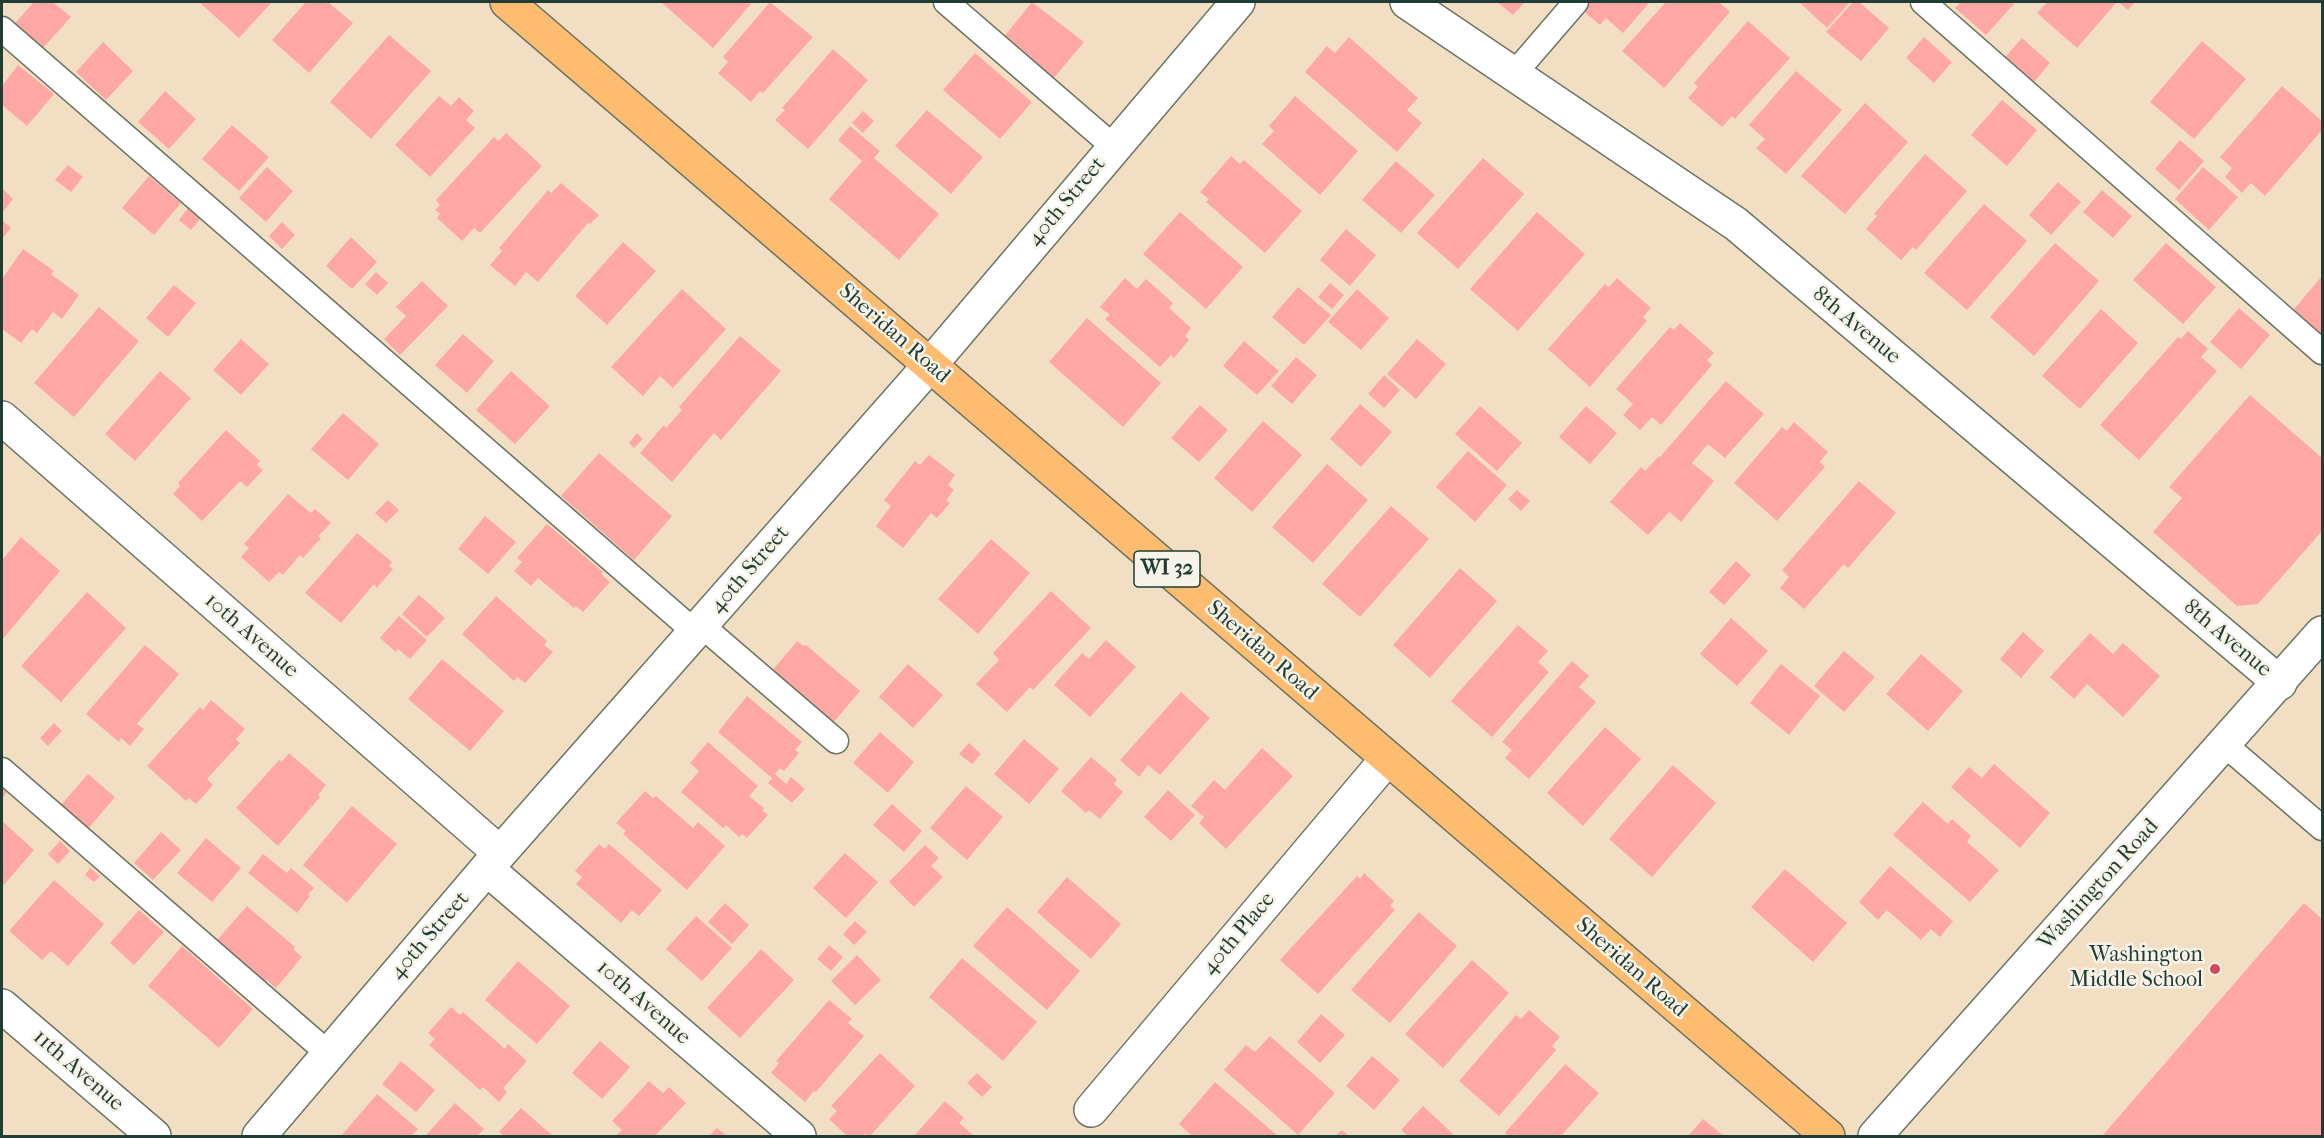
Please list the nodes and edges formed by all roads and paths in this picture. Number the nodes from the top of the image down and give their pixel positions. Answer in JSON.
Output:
{"nodes":[{"id":1,"x":507,"y":2,"type":"edge"},
{"id":2,"x":946,"y":2,"type":"edge"},
{"id":3,"x":1238,"y":2,"type":"edge"},
{"id":4,"x":1407,"y":2,"type":"edge"},
{"id":5,"x":1576,"y":2,"type":"edge"},
{"id":6,"x":1923,"y":2,"type":"edge"},
{"id":7,"x":2,"y":29,"type":"edge"},
{"id":8,"x":1514,"y":74,"type":"junction"},
{"id":9,"x":1114,"y":147,"type":"junction"},
{"id":10,"x":2322,"y":352,"type":"edge"},
{"id":11,"x":930,"y":365,"type":"junction"},
{"id":12,"x":2,"y":418,"type":"edge"},
{"id":13,"x":698,"y":629,"type":"junction"},
{"id":14,"x":2322,"y":633,"type":"edge"},
{"id":15,"x":2280,"y":683,"type":"junction"},
{"id":16,"x":836,"y":741,"type":"dead end"},
{"id":17,"x":2224,"y":744,"type":"junction"},
{"id":18,"x":1387,"y":759,"type":"junction"},
{"id":19,"x":2,"y":770,"type":"edge"},
{"id":20,"x":2322,"y":828,"type":"edge"},
{"id":21,"x":494,"y":861,"type":"junction"},
{"id":22,"x":2,"y":1006,"type":"edge"},
{"id":23,"x":329,"y":1054,"type":"junction"},
{"id":24,"x":1091,"y":1110,"type":"dead end"},
{"id":25,"x":153,"y":1137,"type":"edge"},
{"id":26,"x":259,"y":1137,"type":"edge"},
{"id":27,"x":799,"y":1137,"type":"edge"},
{"id":28,"x":1828,"y":1137,"type":"edge"},
{"id":29,"x":1875,"y":1137,"type":"edge"}],
"edges":[{"from":1,"to":11,"type":"main road","name":"Sheridan Road","number":"WI 32"},
{"from":2,"to":9,"type":"lane"},
{"from":3,"to":9,"type":"street","name":"40th Street"},
{"from":4,"to":8,"type":"street","name":"8th Avenue"},
{"from":5,"to":8,"type":"lane"},
{"from":6,"to":10,"type":"lane"},
{"from":7,"to":13,"type":"lane"},
{"from":8,"to":15,"type":"street","name":"8th Avenue"},
{"from":9,"to":11,"type":"street","name":"40th Street"},
{"from":11,"to":13,"type":"street","name":"40th Street"},
{"from":11,"to":18,"type":"main road","name":"Sheridan Road","number":"WI 32"},
{"from":12,"to":21,"type":"street","name":"10th Avenue"},
{"from":13,"to":16,"type":"lane"},
{"from":13,"to":21,"type":"street","name":"40th Street"},
{"from":14,"to":15,"type":"street","name":"Washington Road"},
{"from":15,"to":17,"type":"street","name":"Washington Road"},
{"from":17,"to":20,"type":"lane"},
{"from":17,"to":29,"type":"street","name":"Washington Road"},
{"from":18,"to":24,"type":"street","name":"40th Place"},
{"from":18,"to":28,"type":"main road","name":"Sheridan Road","number":"WI 32"},
{"from":19,"to":23,"type":"lane"},
{"from":21,"to":23,"type":"street","name":"40th Street"},
{"from":21,"to":27,"type":"street","name":"10th Avenue"},
{"from":22,"to":25,"type":"street","name":"11th Avenue"},
{"from":23,"to":26,"type":"street","name":"40th Street"}]}
